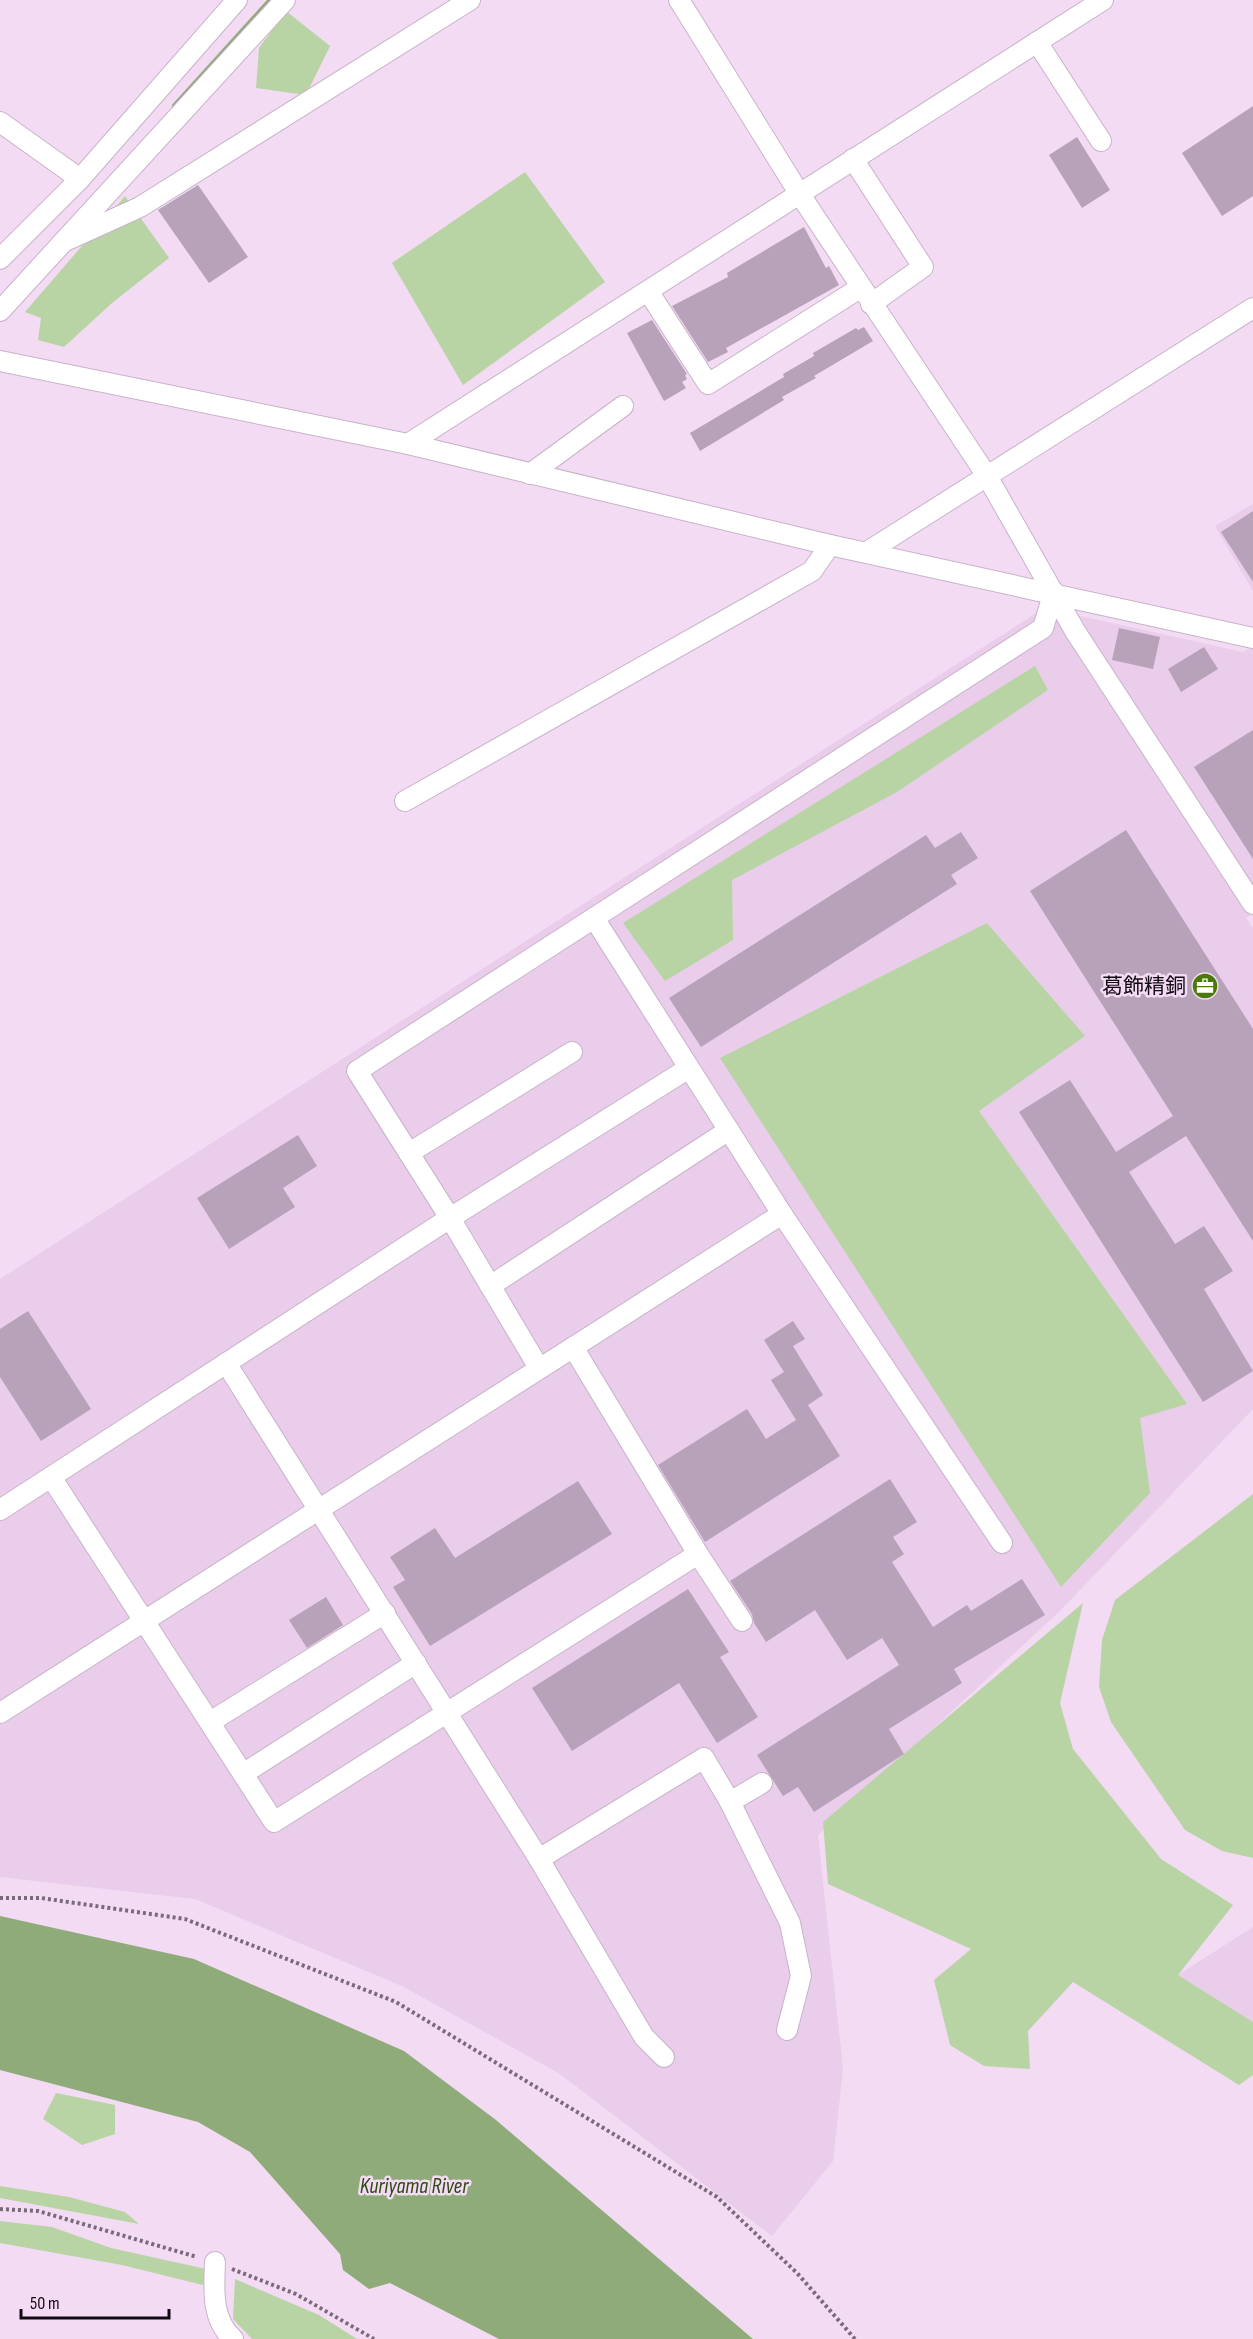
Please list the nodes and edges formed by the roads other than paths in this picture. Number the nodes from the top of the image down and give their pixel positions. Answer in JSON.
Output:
{"nodes":[{"id":1,"x":237,"y":0,"type":"edge"},
{"id":2,"x":285,"y":0,"type":"edge"},
{"id":3,"x":470,"y":0,"type":"edge"},
{"id":4,"x":679,"y":0,"type":"edge"},
{"id":5,"x":1103,"y":0,"type":"edge"},
{"id":6,"x":1037,"y":42,"type":"junction"},
{"id":7,"x":0,"y":122,"type":"edge"},
{"id":8,"x":1101,"y":141,"type":"dead end"},
{"id":9,"x":853,"y":159,"type":"junction"},
{"id":10,"x":80,"y":180,"type":"junction"},
{"id":11,"x":799,"y":193,"type":"junction"},
{"id":12,"x":63,"y":242,"type":"junction"},
{"id":13,"x":0,"y":259,"type":"edge"},
{"id":14,"x":648,"y":291,"type":"junction"},
{"id":15,"x":866,"y":296,"type":"junction"},
{"id":16,"x":1253,"y":308,"type":"edge"},
{"id":17,"x":0,"y":311,"type":"edge"},
{"id":18,"x":0,"y":361,"type":"edge"},
{"id":19,"x":623,"y":406,"type":"dead end"},
{"id":20,"x":408,"y":444,"type":"junction"},
{"id":21,"x":530,"y":474,"type":"junction"},
{"id":22,"x":987,"y":476,"type":"junction"},
{"id":23,"x":830,"y":545,"type":"junction"},
{"id":24,"x":867,"y":552,"type":"junction"},
{"id":25,"x":1054,"y":592,"type":"junction"},
{"id":26,"x":1253,"y":638,"type":"edge"},
{"id":27,"x":405,"y":801,"type":"dead end"},
{"id":28,"x":1253,"y":904,"type":"edge"},
{"id":29,"x":594,"y":918,"type":"junction"},
{"id":30,"x":572,"y":1052,"type":"dead end"},
{"id":31,"x":689,"y":1068,"type":"junction"},
{"id":32,"x":729,"y":1130,"type":"junction"},
{"id":33,"x":409,"y":1153,"type":"junction"},
{"id":34,"x":782,"y":1214,"type":"junction"},
{"id":35,"x":450,"y":1218,"type":"junction"},
{"id":36,"x":490,"y":1286,"type":"junction"},
{"id":37,"x":573,"y":1347,"type":"junction"},
{"id":38,"x":226,"y":1363,"type":"junction"},
{"id":39,"x":539,"y":1368,"type":"junction"},
{"id":40,"x":51,"y":1477,"type":"junction"},
{"id":41,"x":319,"y":1509,"type":"junction"},
{"id":42,"x":0,"y":1510,"type":"edge"},
{"id":43,"x":1002,"y":1543,"type":"dead end"},
{"id":44,"x":698,"y":1554,"type":"junction"},
{"id":45,"x":385,"y":1614,"type":"junction"},
{"id":46,"x":145,"y":1620,"type":"junction"},
{"id":47,"x":742,"y":1621,"type":"dead end"},
{"id":48,"x":416,"y":1663,"type":"junction"},
{"id":49,"x":0,"y":1713,"type":"edge"},
{"id":50,"x":448,"y":1714,"type":"junction"},
{"id":51,"x":210,"y":1722,"type":"junction"},
{"id":52,"x":243,"y":1774,"type":"junction"},
{"id":53,"x":762,"y":1783,"type":"dead end"},
{"id":54,"x":730,"y":1802,"type":"junction"},
{"id":55,"x":539,"y":1859,"type":"junction"},
{"id":56,"x":787,"y":2030,"type":"dead end"},
{"id":57,"x":664,"y":2057,"type":"dead end"},
{"id":58,"x":215,"y":2262,"type":"road end"},
{"id":59,"x":233,"y":2339,"type":"edge"}],
"edges":[{"from":1,"to":10,"type":"street"},
{"from":2,"to":12,"type":"street"},
{"from":3,"to":12,"type":"street"},
{"from":4,"to":11,"type":"street"},
{"from":5,"to":6,"type":"street"},
{"from":6,"to":8,"type":"street"},
{"from":6,"to":9,"type":"street"},
{"from":7,"to":10,"type":"street"},
{"from":9,"to":11,"type":"street"},
{"from":9,"to":15,"type":"street"},
{"from":10,"to":13,"type":"street"},
{"from":11,"to":14,"type":"street"},
{"from":11,"to":15,"type":"street"},
{"from":12,"to":17,"type":"street"},
{"from":14,"to":15,"type":"street"},
{"from":14,"to":20,"type":"street"},
{"from":15,"to":22,"type":"street"},
{"from":16,"to":22,"type":"street"},
{"from":18,"to":20,"type":"street"},
{"from":19,"to":21,"type":"street"},
{"from":20,"to":21,"type":"street"},
{"from":21,"to":23,"type":"street"},
{"from":22,"to":24,"type":"street"},
{"from":22,"to":25,"type":"street"},
{"from":23,"to":24,"type":"street"},
{"from":23,"to":27,"type":"street"},
{"from":24,"to":25,"type":"street"},
{"from":25,"to":26,"type":"street"},
{"from":25,"to":28,"type":"street"},
{"from":25,"to":29,"type":"street"},
{"from":29,"to":31,"type":"street"},
{"from":29,"to":33,"type":"street"},
{"from":30,"to":33,"type":"street"},
{"from":31,"to":32,"type":"street"},
{"from":31,"to":35,"type":"street"},
{"from":32,"to":34,"type":"street"},
{"from":32,"to":36,"type":"street"},
{"from":33,"to":35,"type":"street"},
{"from":34,"to":37,"type":"street"},
{"from":34,"to":43,"type":"street"},
{"from":35,"to":36,"type":"street"},
{"from":35,"to":38,"type":"street"},
{"from":36,"to":39,"type":"street"},
{"from":37,"to":39,"type":"street"},
{"from":37,"to":44,"type":"street"},
{"from":38,"to":40,"type":"street"},
{"from":38,"to":41,"type":"street"},
{"from":39,"to":41,"type":"street"},
{"from":40,"to":42,"type":"street"},
{"from":40,"to":46,"type":"street"},
{"from":41,"to":45,"type":"street"},
{"from":41,"to":46,"type":"street"},
{"from":44,"to":47,"type":"street"},
{"from":44,"to":50,"type":"street"},
{"from":45,"to":48,"type":"street"},
{"from":45,"to":51,"type":"street"},
{"from":46,"to":49,"type":"street"},
{"from":46,"to":51,"type":"street"},
{"from":48,"to":50,"type":"street"},
{"from":48,"to":52,"type":"street"},
{"from":50,"to":52,"type":"street"},
{"from":50,"to":55,"type":"street"},
{"from":51,"to":52,"type":"street"},
{"from":53,"to":54,"type":"street"},
{"from":54,"to":55,"type":"street"},
{"from":54,"to":56,"type":"street"},
{"from":55,"to":57,"type":"street"},
{"from":58,"to":59,"type":"street"}]}
